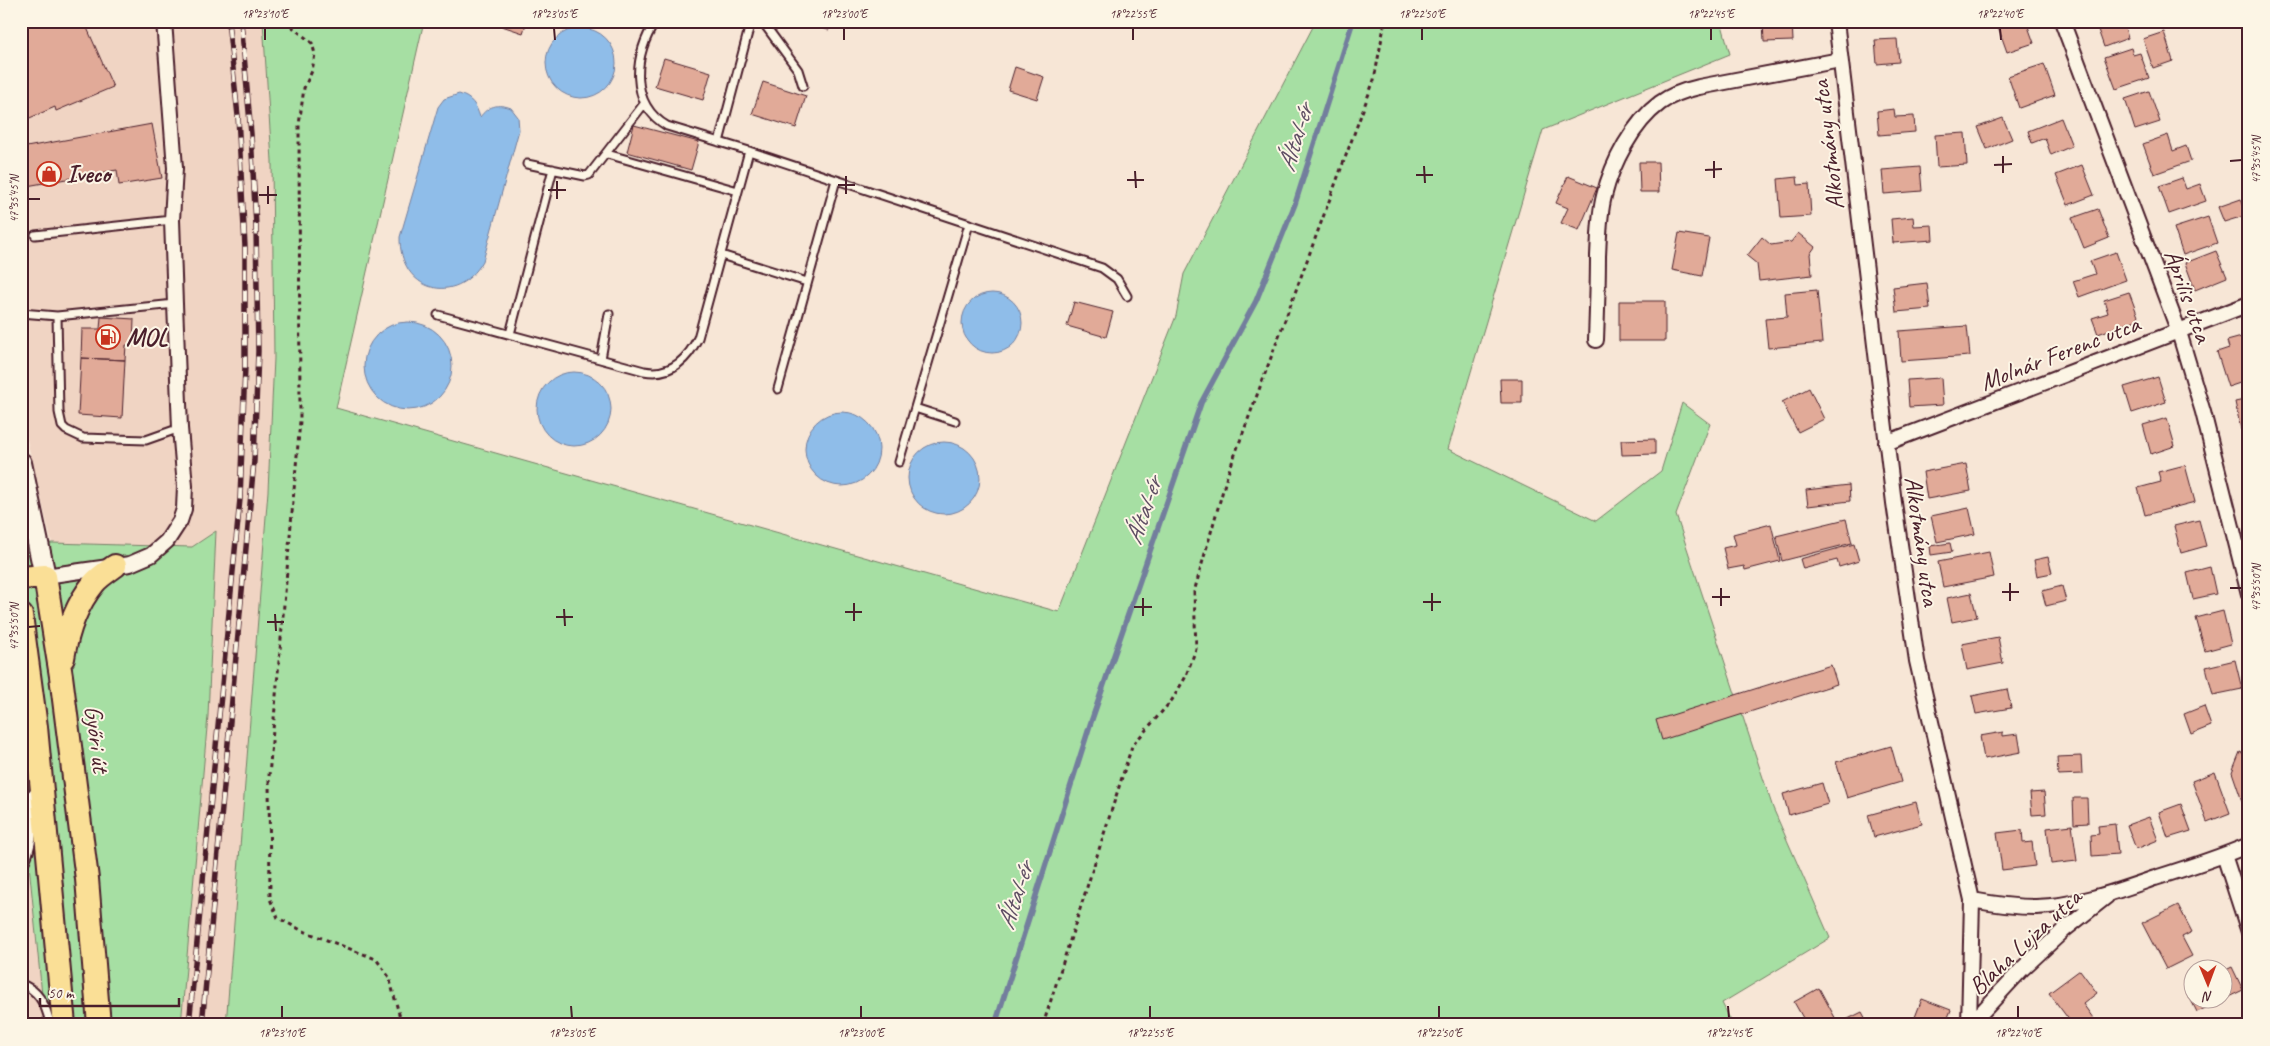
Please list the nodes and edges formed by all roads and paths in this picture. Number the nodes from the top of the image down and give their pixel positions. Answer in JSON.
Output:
{"nodes":[{"id":1,"x":164,"y":21,"type":"edge"},
{"id":2,"x":285,"y":21,"type":"edge"},
{"id":3,"x":656,"y":21,"type":"edge"},
{"id":4,"x":751,"y":21,"type":"edge"},
{"id":5,"x":762,"y":21,"type":"edge"},
{"id":6,"x":1384,"y":21,"type":"edge"},
{"id":7,"x":1836,"y":21,"type":"edge"},
{"id":8,"x":2062,"y":21,"type":"edge"},
{"id":9,"x":1840,"y":60,"type":"junction"},
{"id":10,"x":803,"y":86,"type":"dead end"},
{"id":11,"x":644,"y":104,"type":"junction"},
{"id":12,"x":719,"y":142,"type":"junction"},
{"id":13,"x":749,"y":151,"type":"junction"},
{"id":14,"x":607,"y":154,"type":"junction"},
{"id":15,"x":527,"y":164,"type":"dead end"},
{"id":16,"x":553,"y":170,"type":"junction"},
{"id":17,"x":836,"y":180,"type":"junction"},
{"id":18,"x":738,"y":191,"type":"junction"},
{"id":19,"x":172,"y":220,"type":"junction"},
{"id":20,"x":969,"y":224,"type":"junction"},
{"id":21,"x":35,"y":235,"type":"dead end"},
{"id":22,"x":721,"y":255,"type":"junction"},
{"id":23,"x":807,"y":282,"type":"junction"},
{"id":24,"x":1127,"y":296,"type":"dead end"},
{"id":25,"x":174,"y":304,"type":"junction"},
{"id":26,"x":2249,"y":304,"type":"edge"},
{"id":27,"x":21,"y":313,"type":"edge"},
{"id":28,"x":609,"y":314,"type":"dead end"},
{"id":29,"x":438,"y":315,"type":"dead end"},
{"id":30,"x":57,"y":316,"type":"junction"},
{"id":31,"x":2179,"y":332,"type":"junction"},
{"id":32,"x":510,"y":334,"type":"junction"},
{"id":33,"x":1596,"y":340,"type":"dead end"},
{"id":34,"x":601,"y":359,"type":"junction"},
{"id":35,"x":778,"y":389,"type":"dead end"},
{"id":36,"x":915,"y":408,"type":"junction"},
{"id":37,"x":955,"y":421,"type":"dead end"},
{"id":38,"x":180,"y":428,"type":"junction"},
{"id":39,"x":1886,"y":443,"type":"junction"},
{"id":40,"x":899,"y":462,"type":"dead end"},
{"id":41,"x":21,"y":463,"type":"edge"},
{"id":42,"x":115,"y":566,"type":"junction"},
{"id":43,"x":45,"y":576,"type":"junction"},
{"id":44,"x":21,"y":578,"type":"edge"},
{"id":45,"x":2249,"y":594,"type":"edge"},
{"id":46,"x":21,"y":615,"type":"edge"},
{"id":47,"x":25,"y":667,"type":"edge"},
{"id":48,"x":61,"y":676,"type":"junction"},
{"id":49,"x":36,"y":727,"type":"junction"},
{"id":50,"x":29,"y":755,"type":"dead end"},
{"id":51,"x":31,"y":790,"type":"dead end"},
{"id":52,"x":2249,"y":845,"type":"edge"},
{"id":53,"x":2224,"y":855,"type":"junction"},
{"id":54,"x":21,"y":868,"type":"edge"},
{"id":55,"x":2111,"y":893,"type":"junction"},
{"id":56,"x":1972,"y":900,"type":"junction"},
{"id":57,"x":2249,"y":932,"type":"edge"},
{"id":58,"x":21,"y":984,"type":"edge"},
{"id":59,"x":50,"y":1025,"type":"edge"},
{"id":60,"x":64,"y":1025,"type":"edge"},
{"id":61,"x":99,"y":1025,"type":"edge"},
{"id":62,"x":402,"y":1025,"type":"edge"},
{"id":63,"x":1043,"y":1025,"type":"edge"},
{"id":64,"x":1970,"y":1025,"type":"edge"}],
"edges":[{"from":1,"to":19,"type":"street"},
{"from":2,"to":62,"type":"path"},
{"from":3,"to":11,"type":"lane"},
{"from":4,"to":12,"type":"lane"},
{"from":5,"to":10,"type":"lane"},
{"from":6,"to":63,"type":"path"},
{"from":7,"to":9,"type":"street","name":"Alkotmány utca"},
{"from":8,"to":31,"type":"street","name":"Április utca"},
{"from":9,"to":33,"type":"street","name":"Alkotmány utca"},
{"from":9,"to":39,"type":"street","name":"Alkotmány utca"},
{"from":11,"to":12,"type":"lane"},
{"from":11,"to":14,"type":"lane"},
{"from":12,"to":13,"type":"lane"},
{"from":13,"to":17,"type":"lane"},
{"from":13,"to":18,"type":"lane"},
{"from":14,"to":16,"type":"lane"},
{"from":14,"to":18,"type":"lane"},
{"from":15,"to":16,"type":"lane"},
{"from":16,"to":32,"type":"lane"},
{"from":17,"to":20,"type":"lane"},
{"from":17,"to":23,"type":"lane"},
{"from":18,"to":22,"type":"lane"},
{"from":19,"to":21,"type":"lane"},
{"from":19,"to":25,"type":"street"},
{"from":20,"to":24,"type":"lane"},
{"from":20,"to":36,"type":"lane"},
{"from":22,"to":23,"type":"lane"},
{"from":22,"to":34,"type":"lane"},
{"from":23,"to":35,"type":"lane"},
{"from":25,"to":30,"type":"lane"},
{"from":25,"to":38,"type":"street"},
{"from":26,"to":31,"type":"street","name":"Molnár Ferenc utca"},
{"from":27,"to":30,"type":"lane"},
{"from":28,"to":34,"type":"lane"},
{"from":29,"to":32,"type":"lane"},
{"from":30,"to":38,"type":"lane"},
{"from":31,"to":39,"type":"street","name":"Molnár Ferenc utca"},
{"from":31,"to":45,"type":"street","name":"Április utca"},
{"from":32,"to":34,"type":"lane"},
{"from":36,"to":37,"type":"lane"},
{"from":36,"to":40,"type":"lane"},
{"from":38,"to":42,"type":"street"},
{"from":39,"to":56,"type":"street","name":"Alkotmány utca"},
{"from":41,"to":43,"type":"main road","name":"Győri út"},
{"from":42,"to":43,"type":"street"},
{"from":42,"to":48,"type":"main road"},
{"from":43,"to":44,"type":"main road"},
{"from":43,"to":48,"type":"main road","name":"Győri út"},
{"from":46,"to":47,"type":"main road"},
{"from":47,"to":49,"type":"main road"},
{"from":48,"to":61,"type":"main road","name":"Győri út"},
{"from":49,"to":50,"type":"lane"},
{"from":49,"to":60,"type":"main road"},
{"from":51,"to":54,"type":"lane"},
{"from":52,"to":53,"type":"street","name":"Blaha Lujza utca"},
{"from":53,"to":55,"type":"street","name":"Blaha Lujza utca"},
{"from":53,"to":57,"type":"street"},
{"from":55,"to":56,"type":"street","name":"Blaha Lujza utca"},
{"from":55,"to":64,"type":"street","name":"Blaha Lujza utca"},
{"from":56,"to":64,"type":"street","name":"Alkotmány utca"},
{"from":58,"to":59,"type":"lane"}]}
